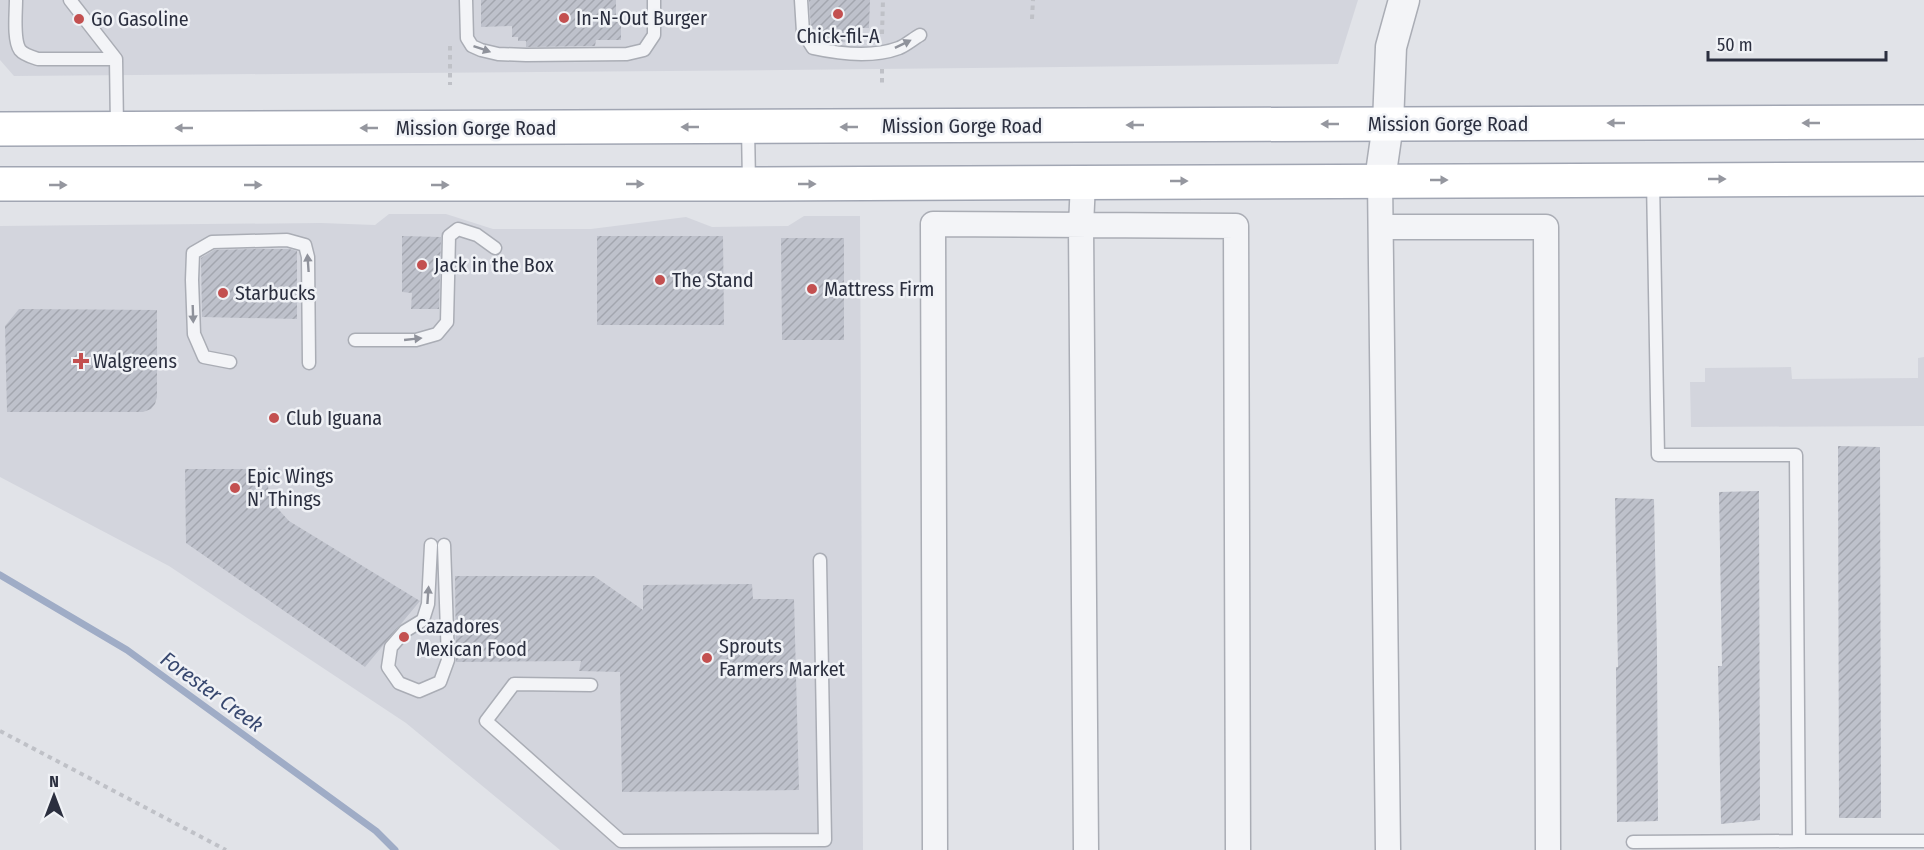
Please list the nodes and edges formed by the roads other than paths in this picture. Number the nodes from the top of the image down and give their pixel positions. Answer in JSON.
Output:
{"nodes":[{"id":1,"x":16,"y":0,"type":"edge"},
{"id":2,"x":70,"y":0,"type":"edge"},
{"id":3,"x":466,"y":0,"type":"edge"},
{"id":4,"x":654,"y":0,"type":"edge"},
{"id":5,"x":801,"y":0,"type":"edge"},
{"id":6,"x":1404,"y":0,"type":"edge"},
{"id":7,"x":920,"y":35,"type":"dead end"},
{"id":8,"x":116,"y":59,"type":"junction"},
{"id":9,"x":1924,"y":122,"type":"edge"},
{"id":10,"x":1388,"y":124,"type":"junction"},
{"id":11,"x":748,"y":126,"type":"junction"},
{"id":12,"x":0,"y":129,"type":"edge"},
{"id":13,"x":117,"y":129,"type":"junction"},
{"id":14,"x":1653,"y":179,"type":"junction"},
{"id":15,"x":1924,"y":179,"type":"edge"},
{"id":16,"x":1380,"y":180,"type":"junction"},
{"id":17,"x":1083,"y":182,"type":"junction"},
{"id":18,"x":0,"y":184,"type":"edge"},
{"id":19,"x":748,"y":184,"type":"junction"},
{"id":20,"x":1081,"y":226,"type":"junction"},
{"id":21,"x":1381,"y":227,"type":"junction"},
{"id":22,"x":495,"y":248,"type":"dead end"},
{"id":23,"x":355,"y":340,"type":"dead end"},
{"id":24,"x":230,"y":362,"type":"dead end"},
{"id":25,"x":309,"y":363,"type":"dead end"},
{"id":26,"x":430,"y":545,"type":"dead end"},
{"id":27,"x":444,"y":545,"type":"dead end"},
{"id":28,"x":820,"y":560,"type":"dead end"},
{"id":29,"x":591,"y":685,"type":"dead end"},
{"id":30,"x":1799,"y":841,"type":"junction"},
{"id":31,"x":1924,"y":841,"type":"edge"},
{"id":32,"x":1633,"y":842,"type":"dead end"},
{"id":33,"x":935,"y":850,"type":"edge"},
{"id":34,"x":1086,"y":850,"type":"edge"},
{"id":35,"x":1238,"y":850,"type":"edge"},
{"id":36,"x":1388,"y":850,"type":"edge"},
{"id":37,"x":1548,"y":850,"type":"edge"}],
"edges":[{"from":1,"to":8,"type":"lane"},
{"from":2,"to":8,"type":"lane"},
{"from":3,"to":4,"type":"lane","one_way":true},
{"from":5,"to":7,"type":"lane","one_way":true},
{"from":6,"to":10,"type":"street"},
{"from":8,"to":13,"type":"lane"},
{"from":9,"to":10,"type":"main road","name":"Mission Gorge Road","one_way":true},
{"from":10,"to":11,"type":"main road","name":"Mission Gorge Road","one_way":true},
{"from":10,"to":16,"type":"street"},
{"from":11,"to":13,"type":"main road","name":"Mission Gorge Road","one_way":true},
{"from":11,"to":19,"type":"lane"},
{"from":12,"to":13,"type":"main road","name":"Mission Gorge Road"},
{"from":14,"to":15,"type":"main road","one_way":true},
{"from":16,"to":14,"type":"main road","one_way":true},
{"from":14,"to":30,"type":"lane"},
{"from":17,"to":16,"type":"main road","one_way":true},
{"from":16,"to":21,"type":"street"},
{"from":19,"to":17,"type":"main road","one_way":true},
{"from":17,"to":20,"type":"street"},
{"from":18,"to":19,"type":"main road","one_way":true},
{"from":20,"to":33,"type":"street"},
{"from":20,"to":34,"type":"street"},
{"from":20,"to":35,"type":"street"},
{"from":21,"to":36,"type":"street"},
{"from":21,"to":37,"type":"street"},
{"from":23,"to":22,"type":"lane","one_way":true},
{"from":25,"to":24,"type":"lane","one_way":true},
{"from":27,"to":26,"type":"lane","one_way":true},
{"from":28,"to":29,"type":"lane"},
{"from":30,"to":31,"type":"lane"},
{"from":30,"to":32,"type":"lane"}]}
